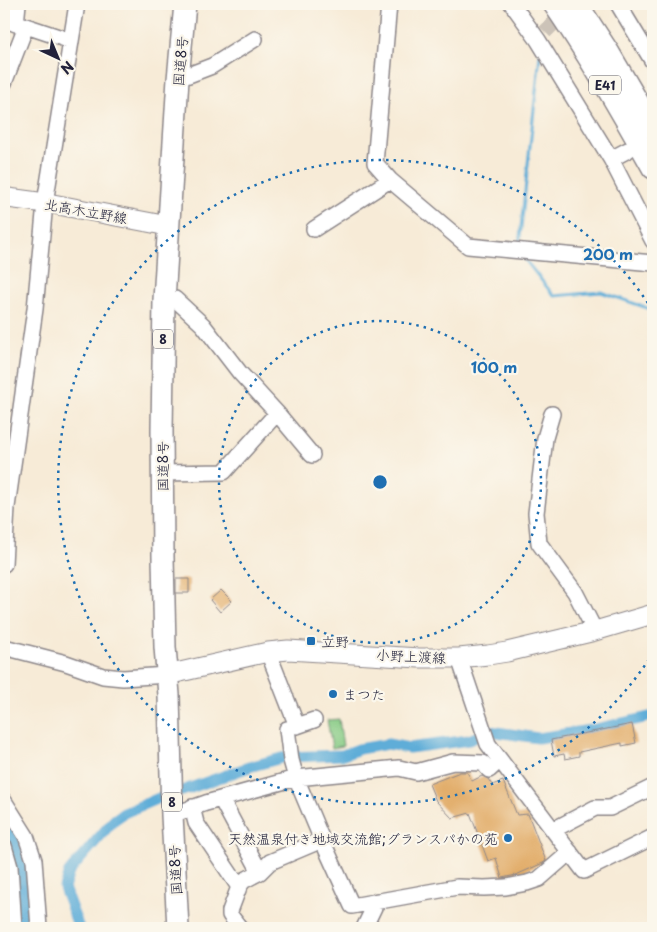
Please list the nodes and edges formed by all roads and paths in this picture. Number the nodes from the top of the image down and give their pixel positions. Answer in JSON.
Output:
{"nodes":[{"id":1,"x":18,"y":4,"type":"edge"},
{"id":2,"x":77,"y":4,"type":"edge"},
{"id":3,"x":185,"y":4,"type":"edge"},
{"id":4,"x":389,"y":4,"type":"edge"},
{"id":5,"x":512,"y":4,"type":"edge"},
{"id":6,"x":554,"y":4,"type":"edge"},
{"id":7,"x":577,"y":4,"type":"edge"},
{"id":8,"x":618,"y":4,"type":"edge"},
{"id":9,"x":15,"y":23,"type":"edge"},
{"id":10,"x":255,"y":39,"type":"dead end"},
{"id":11,"x":71,"y":41,"type":"junction"},
{"id":12,"x":653,"y":62,"type":"edge"},
{"id":13,"x":178,"y":79,"type":"junction"},
{"id":14,"x":4,"y":83,"type":"edge"},
{"id":15,"x":653,"y":128,"type":"edge"},
{"id":16,"x":628,"y":150,"type":"dead end"},
{"id":17,"x":611,"y":159,"type":"junction"},
{"id":18,"x":653,"y":168,"type":"edge"},
{"id":19,"x":390,"y":180,"type":"junction"},
{"id":20,"x":4,"y":196,"type":"edge"},
{"id":21,"x":45,"y":203,"type":"junction"},
{"id":22,"x":168,"y":226,"type":"junction"},
{"id":23,"x":314,"y":229,"type":"dead end"},
{"id":24,"x":653,"y":241,"type":"edge"},
{"id":25,"x":653,"y":263,"type":"edge"},
{"id":26,"x":164,"y":300,"type":"junction"},
{"id":27,"x":277,"y":413,"type":"junction"},
{"id":28,"x":552,"y":414,"type":"dead end"},
{"id":29,"x":9,"y":455,"type":"edge"},
{"id":30,"x":312,"y":455,"type":"dead end"},
{"id":31,"x":162,"y":473,"type":"junction"},
{"id":32,"x":4,"y":564,"type":"edge"},
{"id":33,"x":653,"y":614,"type":"edge"},
{"id":34,"x":595,"y":631,"type":"junction"},
{"id":35,"x":4,"y":647,"type":"edge"},
{"id":36,"x":268,"y":652,"type":"junction"},
{"id":37,"x":460,"y":658,"type":"junction"},
{"id":38,"x":167,"y":675,"type":"junction"},
{"id":39,"x":314,"y":720,"type":"dead end"},
{"id":40,"x":292,"y":727,"type":"junction"},
{"id":41,"x":500,"y":760,"type":"junction"},
{"id":42,"x":296,"y":778,"type":"junction"},
{"id":43,"x":653,"y":787,"type":"edge"},
{"id":44,"x":221,"y":798,"type":"junction"},
{"id":45,"x":4,"y":801,"type":"edge"},
{"id":46,"x":192,"y":807,"type":"junction"},
{"id":47,"x":172,"y":815,"type":"junction"},
{"id":48,"x":553,"y":830,"type":"junction"},
{"id":49,"x":653,"y":837,"type":"edge"},
{"id":50,"x":322,"y":840,"type":"junction"},
{"id":51,"x":4,"y":846,"type":"edge"},
{"id":52,"x":570,"y":852,"type":"junction"},
{"id":53,"x":260,"y":872,"type":"junction"},
{"id":54,"x":239,"y":887,"type":"junction"},
{"id":55,"x":377,"y":901,"type":"junction"},
{"id":56,"x":352,"y":906,"type":"junction"},
{"id":57,"x":14,"y":928,"type":"edge"},
{"id":58,"x":39,"y":928,"type":"edge"},
{"id":59,"x":178,"y":928,"type":"edge"},
{"id":60,"x":240,"y":928,"type":"edge"},
{"id":61,"x":363,"y":928,"type":"edge"}],
"edges":[{"from":1,"to":9,"type":"street"},
{"from":2,"to":11,"type":"street"},
{"from":3,"to":13,"type":"highway","name":"国道8号","number":"8"},
{"from":4,"to":19,"type":"street"},
{"from":5,"to":17,"type":"street"},
{"from":6,"to":18,"type":"highway","number":"E41"},
{"from":7,"to":15,"type":"highway","number":"E41"},
{"from":8,"to":12,"type":"street"},
{"from":9,"to":11,"type":"street"},
{"from":9,"to":14,"type":"street"},
{"from":10,"to":13,"type":"street"},
{"from":11,"to":21,"type":"street"},
{"from":13,"to":22,"type":"highway","name":"国道8号","number":"8"},
{"from":16,"to":17,"type":"street"},
{"from":17,"to":24,"type":"street"},
{"from":19,"to":23,"type":"street"},
{"from":19,"to":25,"type":"street"},
{"from":20,"to":21,"type":"main road","name":"北高木立野線"},
{"from":21,"to":22,"type":"main road","name":"北高木立野線"},
{"from":21,"to":29,"type":"street"},
{"from":22,"to":26,"type":"highway","name":"国道8号","number":"8"},
{"from":26,"to":27,"type":"street"},
{"from":26,"to":31,"type":"highway","name":"国道8号","number":"8"},
{"from":27,"to":30,"type":"street"},
{"from":27,"to":31,"type":"street"},
{"from":28,"to":34,"type":"street"},
{"from":29,"to":32,"type":"street"},
{"from":31,"to":38,"type":"highway","name":"国道8号","number":"8"},
{"from":33,"to":34,"type":"main road","name":"小野上渡線"},
{"from":34,"to":37,"type":"main road","name":"小野上渡線"},
{"from":35,"to":38,"type":"street"},
{"from":36,"to":37,"type":"main road","name":"小野上渡線"},
{"from":36,"to":38,"type":"main road","name":"小野上渡線"},
{"from":36,"to":40,"type":"street"},
{"from":37,"to":41,"type":"street"},
{"from":38,"to":47,"type":"highway","name":"国道8号","number":"8"},
{"from":39,"to":40,"type":"street"},
{"from":40,"to":42,"type":"street"},
{"from":41,"to":42,"type":"street"},
{"from":41,"to":48,"type":"street"},
{"from":42,"to":44,"type":"street"},
{"from":42,"to":50,"type":"street"},
{"from":43,"to":48,"type":"street"},
{"from":44,"to":46,"type":"street"},
{"from":44,"to":53,"type":"street"},
{"from":45,"to":58,"type":"street"},
{"from":46,"to":47,"type":"street"},
{"from":46,"to":54,"type":"street"},
{"from":47,"to":59,"type":"highway","name":"国道8号","number":"8"},
{"from":48,"to":52,"type":"street"},
{"from":49,"to":52,"type":"street"},
{"from":50,"to":53,"type":"street"},
{"from":50,"to":56,"type":"street"},
{"from":51,"to":57,"type":"street"},
{"from":52,"to":55,"type":"street"},
{"from":53,"to":54,"type":"street"},
{"from":54,"to":60,"type":"street"},
{"from":55,"to":56,"type":"street"},
{"from":55,"to":61,"type":"street"},
{"from":56,"to":61,"type":"street"}]}
